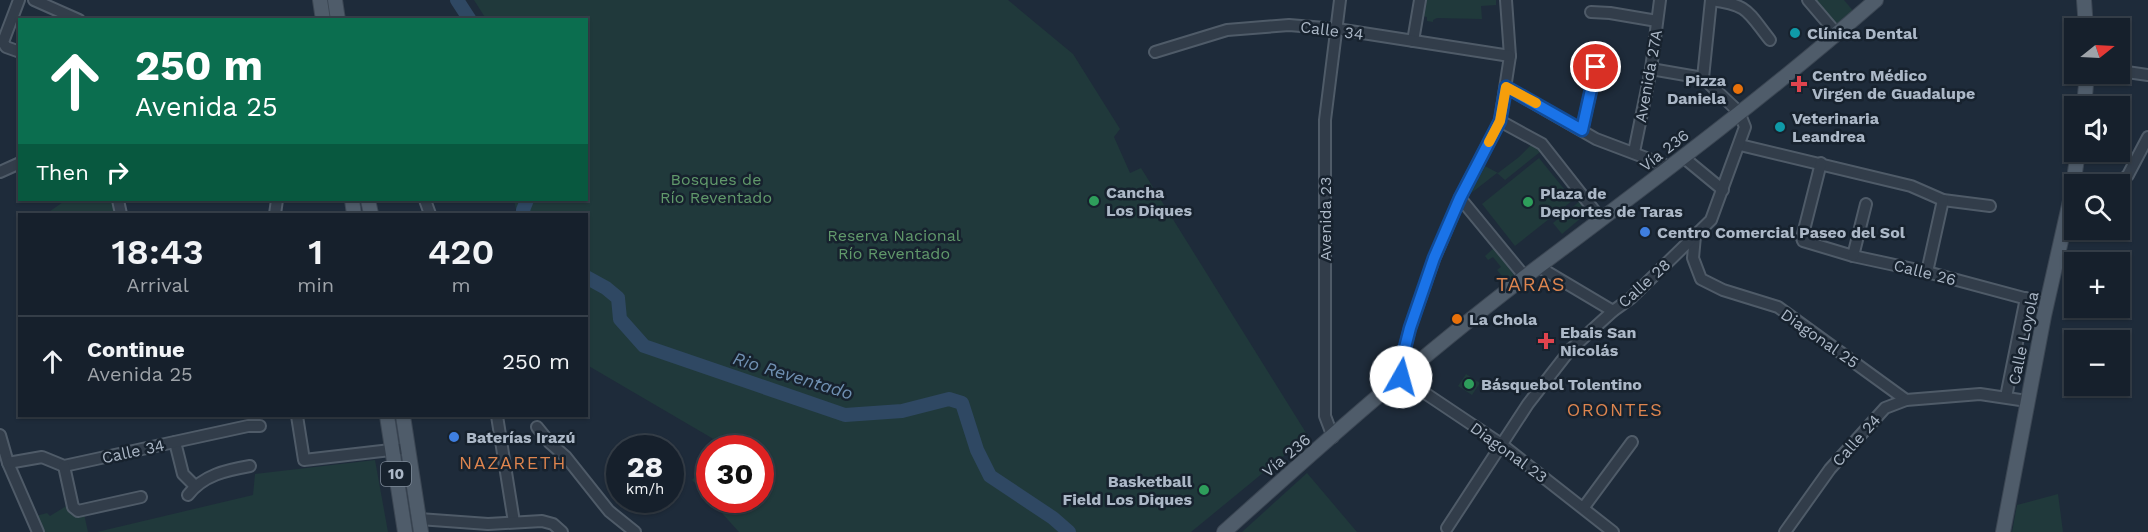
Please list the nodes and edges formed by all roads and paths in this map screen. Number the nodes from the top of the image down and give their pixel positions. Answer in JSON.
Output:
{"nodes":[{"id":1,"x":19,"y":0,"type":"edge"},
{"id":2,"x":34,"y":0,"type":"edge"},
{"id":3,"x":320,"y":0,"type":"edge"},
{"id":4,"x":335,"y":0,"type":"edge"},
{"id":5,"x":1340,"y":0,"type":"edge"},
{"id":6,"x":1420,"y":0,"type":"edge"},
{"id":7,"x":1506,"y":0,"type":"edge"},
{"id":8,"x":1610,"y":0,"type":"edge"},
{"id":9,"x":1660,"y":0,"type":"edge"},
{"id":10,"x":1711,"y":0,"type":"edge"},
{"id":11,"x":1808,"y":0,"type":"edge"},
{"id":12,"x":1875,"y":0,"type":"edge"},
{"id":13,"x":2084,"y":0,"type":"edge"},
{"id":14,"x":1591,"y":12,"type":"dead end"},
{"id":15,"x":1610,"y":13,"type":"junction"},
{"id":16,"x":74,"y":18,"type":"edge"},
{"id":17,"x":323,"y":18,"type":"edge"},
{"id":18,"x":339,"y":18,"type":"edge"},
{"id":19,"x":2085,"y":18,"type":"edge"},
{"id":20,"x":1657,"y":21,"type":"junction"},
{"id":21,"x":1337,"y":29,"type":"junction"},
{"id":22,"x":1837,"y":34,"type":"junction"},
{"id":23,"x":1770,"y":40,"type":"dead end"},
{"id":24,"x":1413,"y":41,"type":"junction"},
{"id":25,"x":18,"y":51,"type":"edge"},
{"id":26,"x":1155,"y":52,"type":"dead end"},
{"id":27,"x":1510,"y":56,"type":"junction"},
{"id":28,"x":1596,"y":67,"type":"dead end"},
{"id":29,"x":1651,"y":69,"type":"junction"},
{"id":30,"x":2130,"y":72,"type":"edge"},
{"id":31,"x":2148,"y":75,"type":"edge"},
{"id":32,"x":1703,"y":78,"type":"junction"},
{"id":33,"x":1506,"y":87,"type":"junction"},
{"id":34,"x":1739,"y":112,"type":"junction"},
{"id":35,"x":1500,"y":121,"type":"junction"},
{"id":36,"x":1582,"y":130,"type":"junction"},
{"id":37,"x":2148,"y":137,"type":"edge"},
{"id":38,"x":1740,"y":145,"type":"junction"},
{"id":39,"x":1634,"y":152,"type":"junction"},
{"id":40,"x":1683,"y":157,"type":"junction"},
{"id":41,"x":18,"y":164,"type":"edge"},
{"id":42,"x":1821,"y":164,"type":"junction"},
{"id":43,"x":1670,"y":167,"type":"junction"},
{"id":44,"x":0,"y":172,"type":"edge"},
{"id":45,"x":2129,"y":174,"type":"edge"},
{"id":46,"x":1723,"y":190,"type":"junction"},
{"id":47,"x":1460,"y":198,"type":"junction"},
{"id":48,"x":1943,"y":200,"type":"junction"},
{"id":49,"x":1866,"y":204,"type":"dead end"},
{"id":50,"x":1990,"y":206,"type":"dead end"},
{"id":51,"x":1600,"y":219,"type":"junction"},
{"id":52,"x":1695,"y":236,"type":"junction"},
{"id":53,"x":2064,"y":240,"type":"edge"},
{"id":54,"x":1853,"y":256,"type":"junction"},
{"id":55,"x":1539,"y":267,"type":"junction"},
{"id":56,"x":1927,"y":272,"type":"junction"},
{"id":57,"x":1525,"y":278,"type":"junction"},
{"id":58,"x":2026,"y":298,"type":"junction"},
{"id":59,"x":2046,"y":304,"type":"junction"},
{"id":60,"x":1613,"y":311,"type":"junction"},
{"id":61,"x":1401,"y":377,"type":"junction"},
{"id":62,"x":2006,"y":398,"type":"junction"},
{"id":63,"x":1906,"y":400,"type":"junction"},
{"id":64,"x":2027,"y":401,"type":"junction"},
{"id":65,"x":297,"y":417,"type":"edge"},
{"id":66,"x":387,"y":417,"type":"edge"},
{"id":67,"x":403,"y":417,"type":"edge"},
{"id":68,"x":498,"y":417,"type":"edge"},
{"id":69,"x":260,"y":426,"type":"dead end"},
{"id":70,"x":537,"y":427,"type":"dead end"},
{"id":71,"x":0,"y":435,"type":"edge"},
{"id":72,"x":390,"y":435,"type":"junction"},
{"id":73,"x":1333,"y":437,"type":"junction"},
{"id":74,"x":407,"y":441,"type":"junction"},
{"id":75,"x":175,"y":442,"type":"junction"},
{"id":76,"x":1632,"y":442,"type":"dead end"},
{"id":77,"x":1501,"y":444,"type":"junction"},
{"id":78,"x":392,"y":450,"type":"junction"},
{"id":79,"x":8,"y":463,"type":"junction"},
{"id":80,"x":64,"y":466,"type":"junction"},
{"id":81,"x":250,"y":466,"type":"dead end"},
{"id":82,"x":141,"y":497,"type":"dead end"},
{"id":83,"x":1584,"y":507,"type":"junction"},
{"id":84,"x":514,"y":522,"type":"junction"},
{"id":85,"x":420,"y":526,"type":"edge"},
{"id":86,"x":557,"y":528,"type":"edge"},
{"id":87,"x":1447,"y":528,"type":"dead end"},
{"id":88,"x":38,"y":532,"type":"edge"},
{"id":89,"x":405,"y":532,"type":"edge"},
{"id":90,"x":635,"y":532,"type":"edge"},
{"id":91,"x":1224,"y":532,"type":"edge"},
{"id":92,"x":1613,"y":532,"type":"edge"},
{"id":93,"x":1785,"y":532,"type":"edge"},
{"id":94,"x":2002,"y":532,"type":"edge"}],
"edges":[{"from":1,"to":25,"type":"street"},
{"from":2,"to":16,"type":"street"},
{"from":3,"to":17,"type":"main road"},
{"from":4,"to":18,"type":"main road"},
{"from":5,"to":21,"type":"street","name":"Avenida 23"},
{"from":6,"to":24,"type":"street"},
{"from":7,"to":27,"type":"street"},
{"from":8,"to":15,"type":"street"},
{"from":9,"to":20,"type":"street","name":"Avenida 27A"},
{"from":10,"to":23,"type":"street"},
{"from":10,"to":32,"type":"street"},
{"from":11,"to":22,"type":"street"},
{"from":12,"to":22,"type":"main road","name":"Vía 236"},
{"from":13,"to":19,"type":"main road"},
{"from":14,"to":15,"type":"street"},
{"from":15,"to":20,"type":"street"},
{"from":20,"to":29,"type":"street","name":"Avenida 27A"},
{"from":21,"to":24,"type":"street","name":"Calle 34"},
{"from":21,"to":26,"type":"street","name":"Calle 34"},
{"from":21,"to":73,"type":"street","name":"Avenida 23"},
{"from":22,"to":34,"type":"main road","name":"Vía 236"},
{"from":24,"to":27,"type":"street","name":"Calle 34"},
{"from":27,"to":33,"type":"street"},
{"from":28,"to":36,"type":"street"},
{"from":29,"to":32,"type":"street"},
{"from":29,"to":39,"type":"street","name":"Avenida 27A"},
{"from":30,"to":31,"type":"street"},
{"from":32,"to":34,"type":"street"},
{"from":33,"to":35,"type":"street"},
{"from":33,"to":36,"type":"street"},
{"from":34,"to":38,"type":"street","name":"Calle 28"},
{"from":34,"to":40,"type":"main road","name":"Vía 236"},
{"from":35,"to":47,"type":"street"},
{"from":35,"to":51,"type":"street"},
{"from":36,"to":39,"type":"street"},
{"from":37,"to":45,"type":"street"},
{"from":38,"to":42,"type":"street"},
{"from":38,"to":46,"type":"street","name":"Calle 28"},
{"from":39,"to":43,"type":"street"},
{"from":40,"to":43,"type":"main road","name":"Vía 236"},
{"from":40,"to":46,"type":"street"},
{"from":41,"to":44,"type":"street"},
{"from":42,"to":48,"type":"street"},
{"from":42,"to":54,"type":"street","name":"Calle 26"},
{"from":43,"to":51,"type":"main road","name":"Vía 236"},
{"from":46,"to":52,"type":"street","name":"Calle 28"},
{"from":47,"to":57,"type":"street"},
{"from":47,"to":61,"type":"street"},
{"from":48,"to":50,"type":"street"},
{"from":48,"to":56,"type":"street"},
{"from":49,"to":54,"type":"street"},
{"from":51,"to":55,"type":"main road","name":"Vía 236"},
{"from":52,"to":60,"type":"street","name":"Calle 28"},
{"from":52,"to":63,"type":"street","name":"Diagonal 25"},
{"from":53,"to":59,"type":"main road","name":"Calle Loyola"},
{"from":54,"to":56,"type":"street","name":"Calle 26"},
{"from":55,"to":57,"type":"main road","name":"Vía 236"},
{"from":55,"to":60,"type":"street"},
{"from":56,"to":58,"type":"street","name":"Calle 26"},
{"from":57,"to":61,"type":"main road","name":"Vía 236"},
{"from":58,"to":59,"type":"street","name":"Calle 26"},
{"from":58,"to":62,"type":"street"},
{"from":59,"to":64,"type":"main road","name":"Calle Loyola"},
{"from":60,"to":77,"type":"street","name":"Calle 28"},
{"from":61,"to":73,"type":"main road","name":"Vía 236"},
{"from":61,"to":77,"type":"street","name":"Diagonal 23"},
{"from":62,"to":63,"type":"street","name":"Calle 24"},
{"from":62,"to":64,"type":"street","name":"Calle 24"},
{"from":63,"to":93,"type":"street","name":"Calle 24"},
{"from":64,"to":94,"type":"main road","name":"Calle Loyola"},
{"from":65,"to":78,"type":"street"},
{"from":66,"to":72,"type":"main road","number":"10"},
{"from":67,"to":74,"type":"main road","number":"10"},
{"from":68,"to":84,"type":"street"},
{"from":69,"to":75,"type":"street","name":"Calle 34"},
{"from":70,"to":90,"type":"street"},
{"from":71,"to":79,"type":"street"},
{"from":72,"to":74,"type":"main road"},
{"from":72,"to":78,"type":"main road","number":"10"},
{"from":73,"to":91,"type":"main road","name":"Vía 236"},
{"from":74,"to":78,"type":"street"},
{"from":74,"to":85,"type":"main road","number":"10"},
{"from":75,"to":80,"type":"street","name":"Calle 34"},
{"from":75,"to":81,"type":"street"},
{"from":76,"to":83,"type":"street"},
{"from":77,"to":83,"type":"street","name":"Diagonal 23"},
{"from":77,"to":87,"type":"street","name":"Calle 28"},
{"from":78,"to":89,"type":"main road","number":"10"},
{"from":79,"to":80,"type":"street","name":"Calle 34"},
{"from":79,"to":88,"type":"street"},
{"from":80,"to":82,"type":"street"},
{"from":83,"to":92,"type":"street","name":"Diagonal 23"},
{"from":84,"to":85,"type":"street"},
{"from":84,"to":86,"type":"street"}]}
